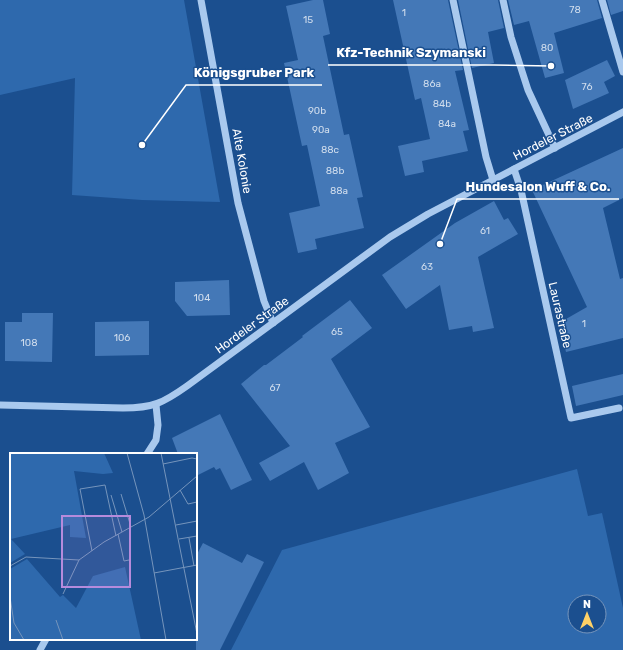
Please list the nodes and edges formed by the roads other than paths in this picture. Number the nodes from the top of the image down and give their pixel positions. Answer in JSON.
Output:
{"nodes":[{"id":1,"x":201,"y":0,"type":"edge"},
{"id":2,"x":453,"y":0,"type":"edge"},
{"id":3,"x":503,"y":0,"type":"edge"},
{"id":4,"x":602,"y":0,"type":"edge"},
{"id":5,"x":623,"y":72,"type":"edge"},
{"id":6,"x":623,"y":112,"type":"edge"},
{"id":7,"x":556,"y":148,"type":"junction"},
{"id":8,"x":514,"y":169,"type":"junction"},
{"id":9,"x":493,"y":180,"type":"junction"},
{"id":10,"x":273,"y":323,"type":"junction"},
{"id":11,"x":0,"y":405,"type":"edge"},
{"id":12,"x":156,"y":405,"type":"junction"},
{"id":13,"x":619,"y":408,"type":"dead end"},
{"id":14,"x":148,"y":453,"type":"edge"},
{"id":15,"x":45,"y":640,"type":"edge"},
{"id":16,"x":40,"y":650,"type":"edge"}],
"edges":[{"from":1,"to":10,"type":"street","name":"Alte Kolonie"},
{"from":2,"to":9,"type":"street"},
{"from":3,"to":7,"type":"street"},
{"from":4,"to":5,"type":"street"},
{"from":6,"to":7,"type":"street","name":"Hordeler Straße"},
{"from":7,"to":8,"type":"street","name":"Hordeler Straße"},
{"from":8,"to":9,"type":"street","name":"Hordeler Straße"},
{"from":8,"to":13,"type":"street","name":"Laurastraße"},
{"from":9,"to":10,"type":"street","name":"Hordeler Straße"},
{"from":10,"to":12,"type":"street","name":"Hordeler Straße"},
{"from":11,"to":12,"type":"street","name":"Hordeler Straße"},
{"from":12,"to":14,"type":"street"},
{"from":15,"to":16,"type":"street"}]}
